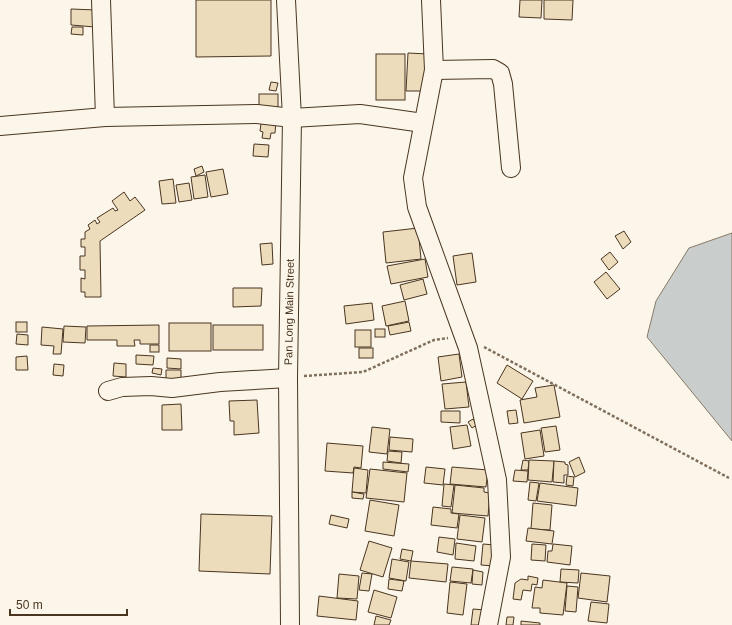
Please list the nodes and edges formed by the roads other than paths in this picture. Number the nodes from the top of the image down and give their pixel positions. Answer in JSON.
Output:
{"nodes":[{"id":1,"x":101,"y":0,"type":"edge"},
{"id":2,"x":286,"y":0,"type":"edge"},
{"id":3,"x":431,"y":0,"type":"edge"},
{"id":4,"x":434,"y":70,"type":"junction"},
{"id":5,"x":105,"y":117,"type":"junction"},
{"id":6,"x":292,"y":118,"type":"junction"},
{"id":7,"x":423,"y":123,"type":"junction"},
{"id":8,"x":0,"y":126,"type":"edge"},
{"id":9,"x":511,"y":168,"type":"dead end"},
{"id":10,"x":288,"y":378,"type":"junction"},
{"id":11,"x":108,"y":391,"type":"dead end"},
{"id":12,"x":290,"y":625,"type":"edge"},
{"id":13,"x":488,"y":625,"type":"edge"}],
"edges":[{"from":1,"to":5,"type":"street"},
{"from":2,"to":6,"type":"street","name":"Pan Long Main Street"},
{"from":3,"to":4,"type":"street"},
{"from":4,"to":7,"type":"street"},
{"from":4,"to":9,"type":"street"},
{"from":5,"to":6,"type":"street"},
{"from":5,"to":8,"type":"street"},
{"from":6,"to":7,"type":"street"},
{"from":6,"to":10,"type":"street","name":"Pan Long Main Street"},
{"from":7,"to":13,"type":"street"},
{"from":10,"to":11,"type":"street"},
{"from":10,"to":12,"type":"street","name":"Pan Long Main Street"}]}
